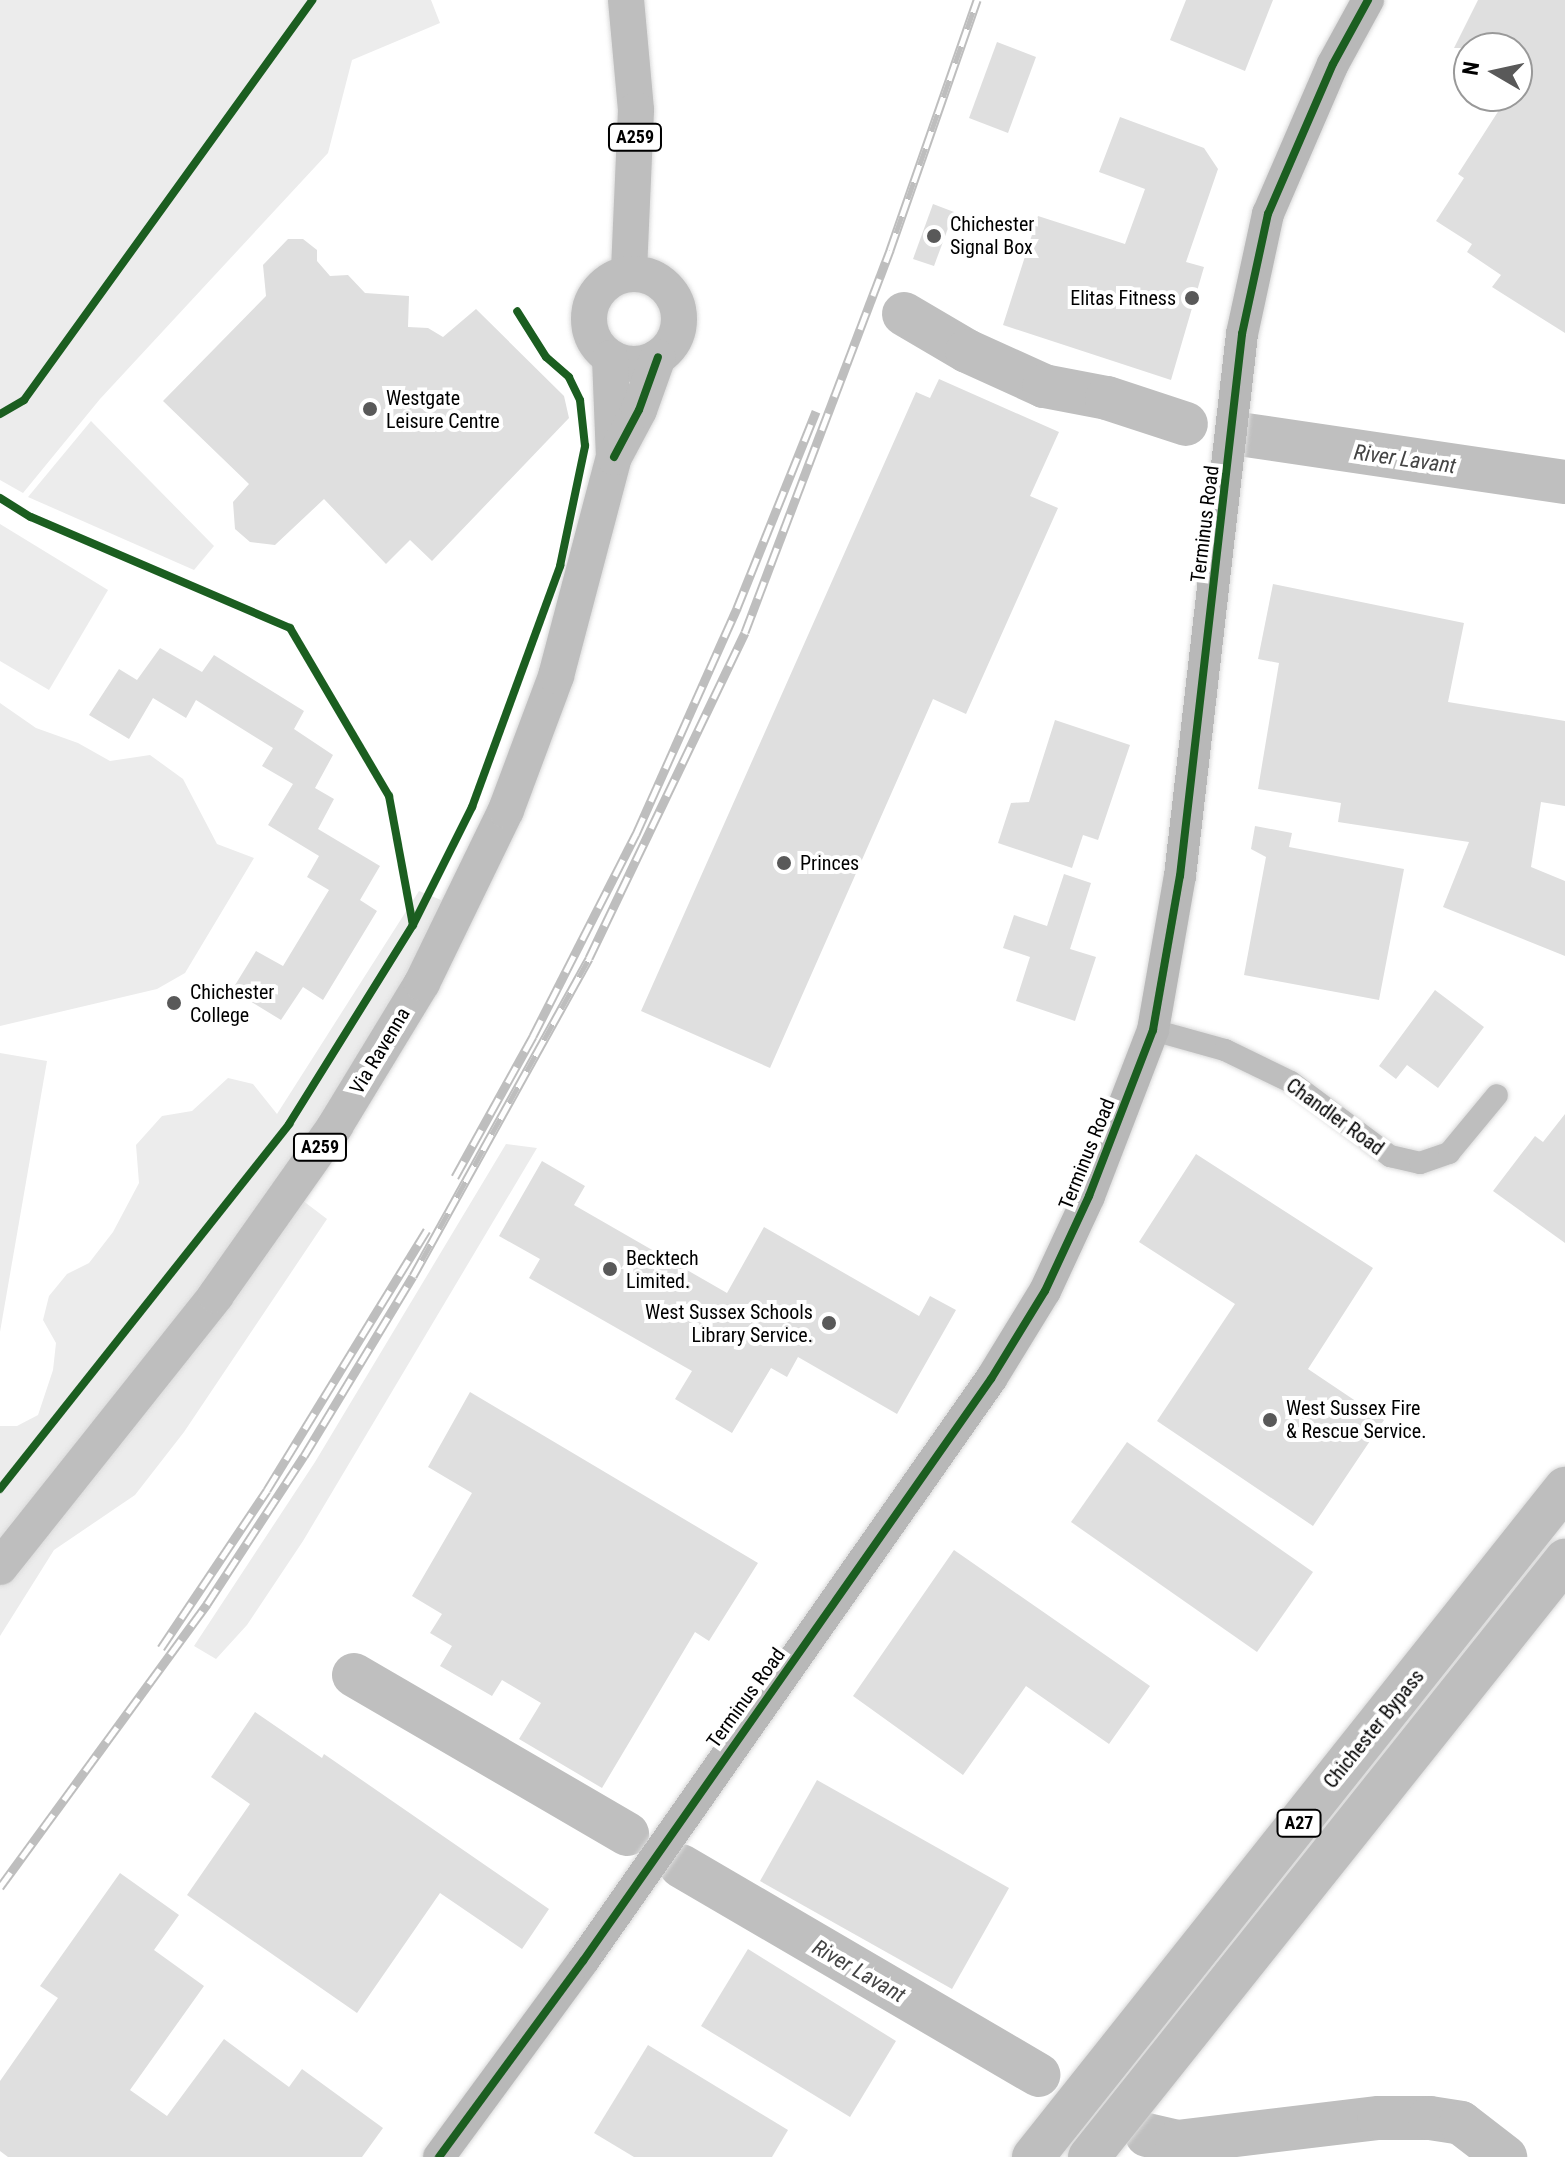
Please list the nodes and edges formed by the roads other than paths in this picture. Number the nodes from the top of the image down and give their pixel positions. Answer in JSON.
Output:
{"nodes":[{"id":1,"x":626,"y":0,"type":"edge"},
{"id":2,"x":1368,"y":0,"type":"edge"},
{"id":3,"x":629,"y":273,"type":"junction"},
{"id":4,"x":658,"y":357,"type":"junction"},
{"id":5,"x":610,"y":358,"type":"junction"},
{"id":6,"x":614,"y":457,"type":"junction"},
{"id":7,"x":1153,"y":1030,"type":"junction"},
{"id":8,"x":1497,"y":1095,"type":"dead end"},
{"id":9,"x":1565,"y":1488,"type":"edge"},
{"id":10,"x":1565,"y":1560,"type":"edge"},
{"id":11,"x":0,"y":1567,"type":"edge"},
{"id":12,"x":439,"y":2157,"type":"edge"},
{"id":13,"x":1033,"y":2157,"type":"edge"},
{"id":14,"x":1089,"y":2157,"type":"edge"}],
"edges":[{"from":1,"to":3,"type":"main road","number":"A259"},
{"from":2,"to":7,"type":"street","name":"Terminus Road"},
{"from":3,"to":4,"type":"main road"},
{"from":3,"to":5,"type":"main road"},
{"from":4,"to":5,"type":"main road"},
{"from":4,"to":6,"type":"main road","name":"Via Ravenna"},
{"from":5,"to":6,"type":"main road","name":"Via Ravenna"},
{"from":6,"to":11,"type":"main road","name":"Via Ravenna","number":"A259"},
{"from":7,"to":8,"type":"street","name":"Chandler Road"},
{"from":7,"to":12,"type":"street","name":"Terminus Road"},
{"from":9,"to":13,"type":"highway","name":"Chichester Bypass","number":"A27"},
{"from":10,"to":14,"type":"highway","number":"A27"}]}
